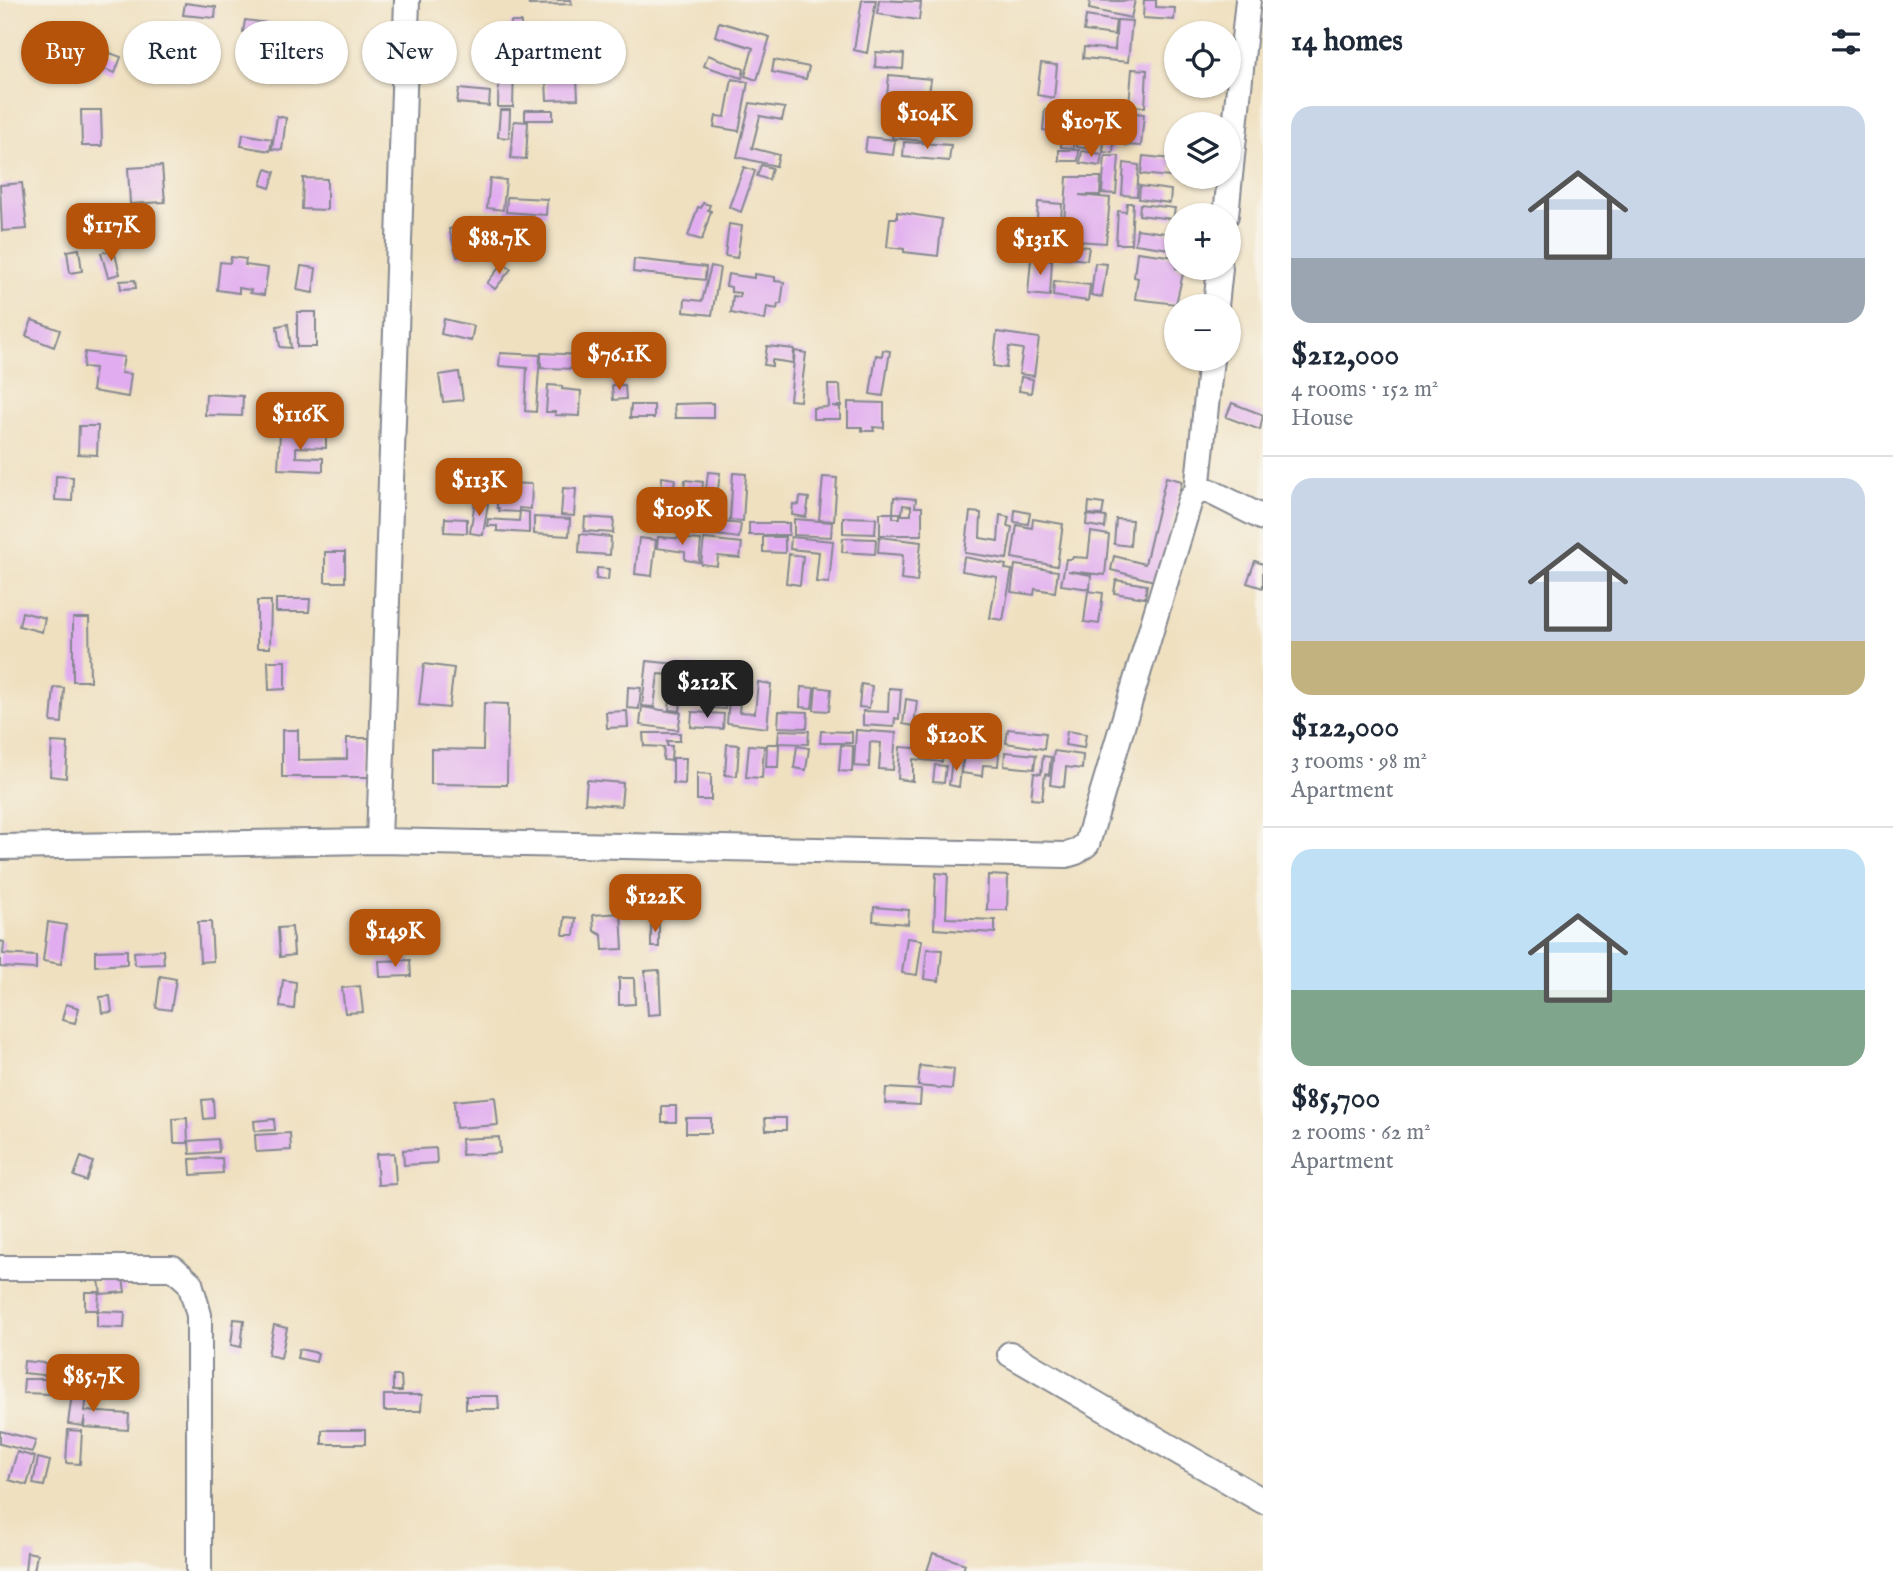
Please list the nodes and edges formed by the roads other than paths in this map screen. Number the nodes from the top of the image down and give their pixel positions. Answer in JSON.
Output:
{"nodes":[{"id":1,"x":407,"y":0,"type":"edge"},
{"id":2,"x":1248,"y":0,"type":"edge"},
{"id":3,"x":1253,"y":46,"type":"edge"},
{"id":4,"x":1228,"y":203,"type":"edge"},
{"id":5,"x":1210,"y":371,"type":"edge"},
{"id":6,"x":1197,"y":491,"type":"junction"},
{"id":7,"x":1263,"y":518,"type":"edge"},
{"id":8,"x":379,"y":841,"type":"junction"},
{"id":9,"x":0,"y":847,"type":"edge"},
{"id":10,"x":0,"y":1268,"type":"edge"},
{"id":11,"x":1010,"y":1354,"type":"dead end"},
{"id":12,"x":1263,"y":1501,"type":"edge"},
{"id":13,"x":199,"y":1571,"type":"edge"}],
"edges":[{"from":1,"to":8,"type":"street"},
{"from":2,"to":3,"type":"street"},
{"from":3,"to":4,"type":"street"},
{"from":5,"to":6,"type":"street"},
{"from":6,"to":7,"type":"street"},
{"from":6,"to":8,"type":"street"},
{"from":8,"to":9,"type":"street"},
{"from":10,"to":13,"type":"street"},
{"from":11,"to":12,"type":"street"}]}
